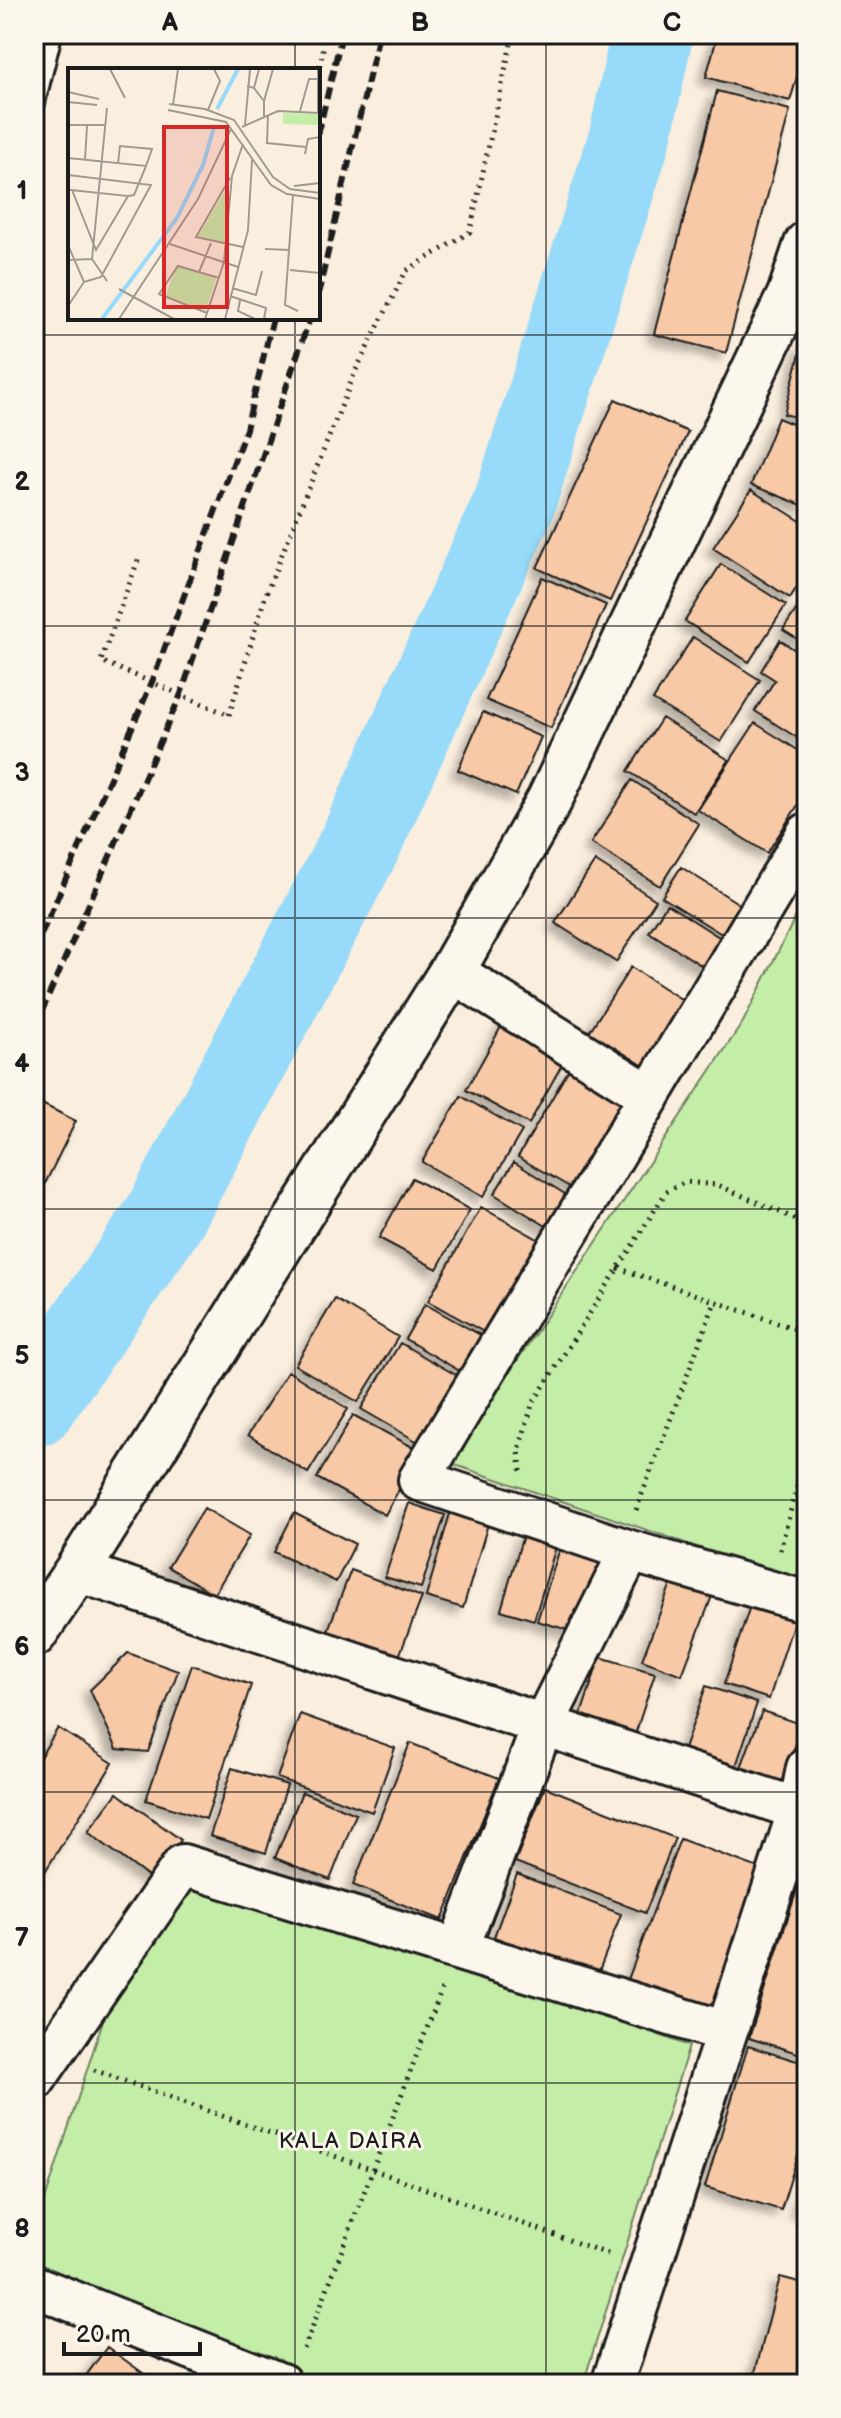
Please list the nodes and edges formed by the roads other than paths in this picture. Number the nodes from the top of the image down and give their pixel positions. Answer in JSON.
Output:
{"nodes":[{"id":1,"x":51,"y":34,"type":"edge"},
{"id":2,"x":34,"y":103,"type":"edge"},
{"id":3,"x":807,"y":244,"type":"edge"},
{"id":4,"x":807,"y":834,"type":"edge"},
{"id":5,"x":452,"y":971,"type":"junction"},
{"id":6,"x":650,"y":1096,"type":"junction"},
{"id":7,"x":630,"y":1551,"type":"junction"},
{"id":8,"x":77,"y":1571,"type":"junction"},
{"id":9,"x":807,"y":1602,"type":"edge"},
{"id":10,"x":34,"y":1634,"type":"edge"},
{"id":11,"x":543,"y":1725,"type":"junction"},
{"id":12,"x":807,"y":1768,"type":"edge"},
{"id":13,"x":803,"y":1811,"type":"edge"},
{"id":14,"x":458,"y":1949,"type":"junction"},
{"id":15,"x":726,"y":2032,"type":"junction"},
{"id":16,"x":43,"y":2068,"type":"edge"},
{"id":17,"x":34,"y":2286,"type":"edge"},
{"id":18,"x":204,"y":2370,"type":"edge"},
{"id":19,"x":292,"y":2370,"type":"edge"},
{"id":20,"x":612,"y":2384,"type":"edge"}],
"edges":[{"from":1,"to":2,"type":"lane"},
{"from":3,"to":5,"type":"street"},
{"from":4,"to":6,"type":"street"},
{"from":5,"to":6,"type":"street"},
{"from":5,"to":8,"type":"street"},
{"from":6,"to":7,"type":"street"},
{"from":7,"to":9,"type":"street"},
{"from":7,"to":11,"type":"street"},
{"from":8,"to":10,"type":"street"},
{"from":8,"to":11,"type":"street"},
{"from":11,"to":13,"type":"street"},
{"from":11,"to":14,"type":"street"},
{"from":12,"to":13,"type":"street"},
{"from":13,"to":15,"type":"street"},
{"from":14,"to":15,"type":"street"},
{"from":14,"to":16,"type":"street"},
{"from":15,"to":20,"type":"street"},
{"from":17,"to":18,"type":"street"},
{"from":18,"to":19,"type":"street"}]}
